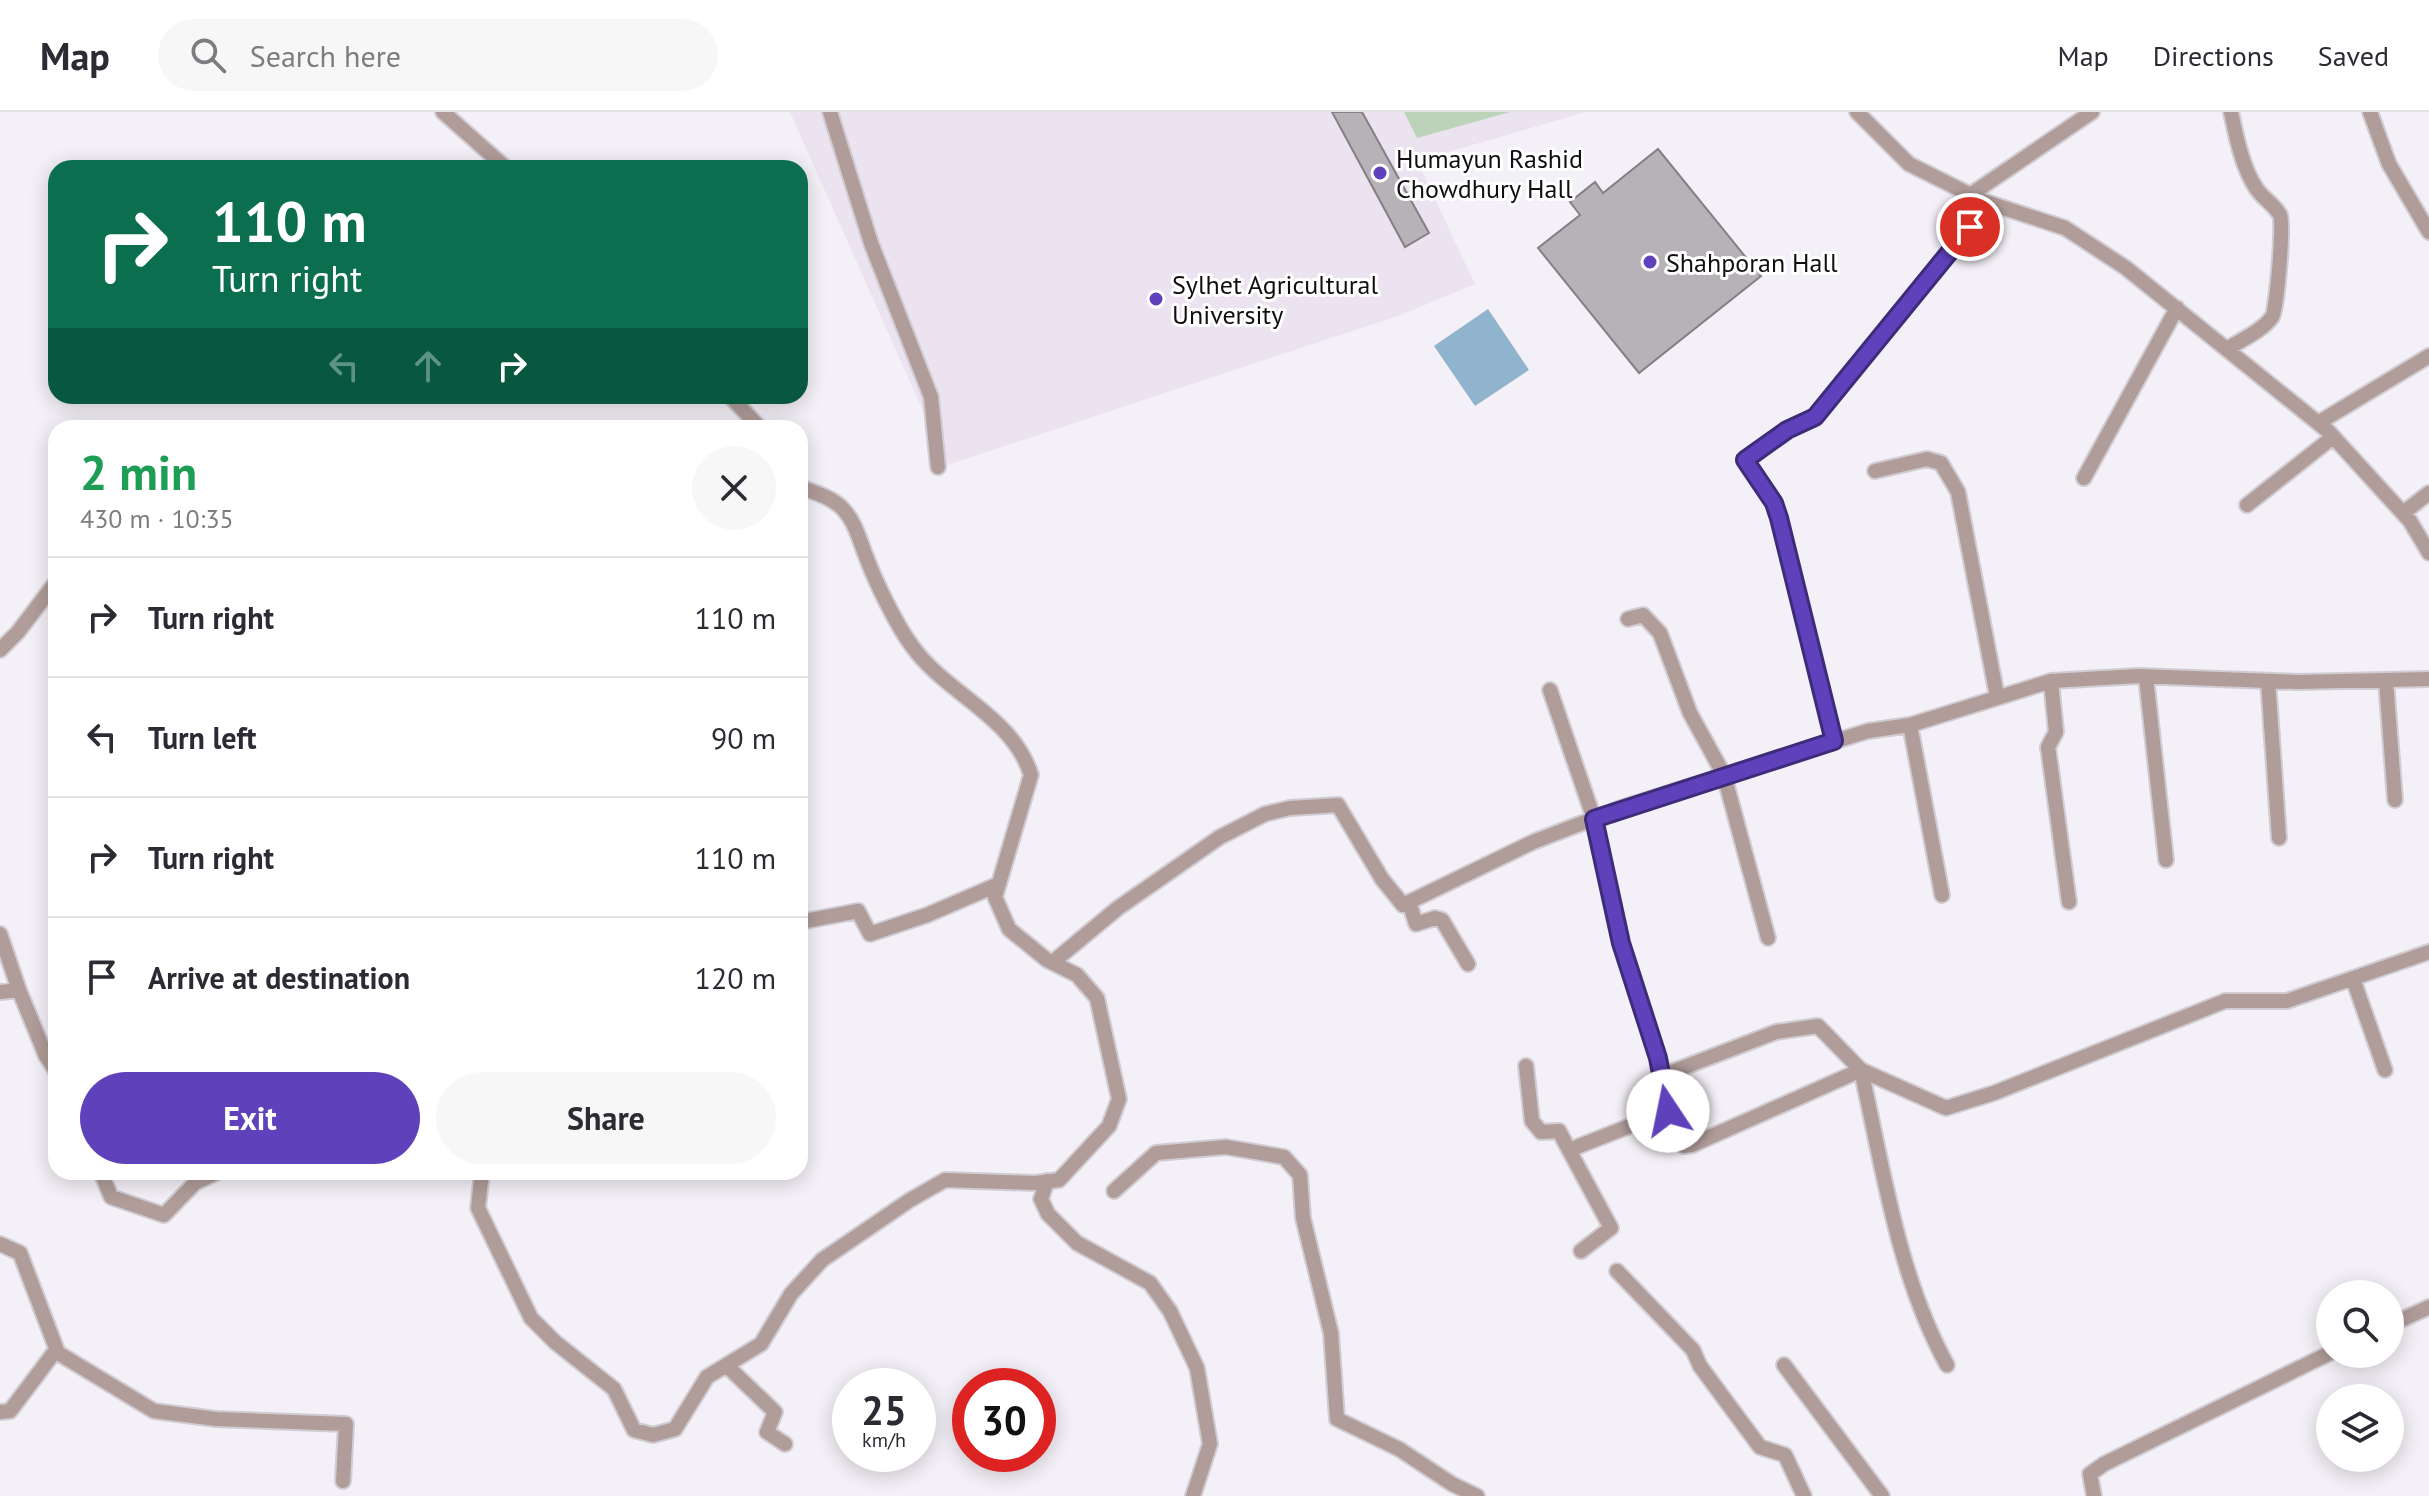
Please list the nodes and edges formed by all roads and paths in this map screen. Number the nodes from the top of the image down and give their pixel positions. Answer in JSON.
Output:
{"nodes":[{"id":1,"x":443,"y":112,"type":"edge"},
{"id":2,"x":830,"y":112,"type":"edge"},
{"id":3,"x":1857,"y":112,"type":"edge"},
{"id":4,"x":2092,"y":112,"type":"edge"},
{"id":5,"x":2231,"y":112,"type":"edge"},
{"id":6,"x":2370,"y":112,"type":"edge"},
{"id":7,"x":497,"y":160,"type":"edge"},
{"id":8,"x":1970,"y":195,"type":"junction"},
{"id":9,"x":1989,"y":203,"type":"junction"},
{"id":10,"x":2429,"y":232,"type":"edge"},
{"id":11,"x":2177,"y":308,"type":"junction"},
{"id":12,"x":2227,"y":349,"type":"junction"},
{"id":13,"x":2429,"y":356,"type":"edge"},
{"id":14,"x":738,"y":404,"type":"edge"},
{"id":15,"x":752,"y":420,"type":"edge"},
{"id":16,"x":2318,"y":423,"type":"junction"},
{"id":17,"x":2333,"y":437,"type":"junction"},
{"id":18,"x":938,"y":467,"type":"dead end"},
{"id":19,"x":1875,"y":471,"type":"dead end"},
{"id":20,"x":2084,"y":478,"type":"dead end"},
{"id":21,"x":808,"y":491,"type":"edge"},
{"id":22,"x":2429,"y":493,"type":"edge"},
{"id":23,"x":2247,"y":505,"type":"dead end"},
{"id":24,"x":2403,"y":513,"type":"junction"},
{"id":25,"x":2429,"y":553,"type":"edge"},
{"id":26,"x":48,"y":593,"type":"edge"},
{"id":27,"x":1628,"y":619,"type":"dead end"},
{"id":28,"x":0,"y":650,"type":"edge"},
{"id":29,"x":2146,"y":677,"type":"junction"},
{"id":30,"x":2429,"y":679,"type":"edge"},
{"id":31,"x":2051,"y":681,"type":"junction"},
{"id":32,"x":2268,"y":681,"type":"junction"},
{"id":33,"x":2386,"y":681,"type":"junction"},
{"id":34,"x":1550,"y":690,"type":"dead end"},
{"id":35,"x":1997,"y":696,"type":"junction"},
{"id":36,"x":1910,"y":725,"type":"junction"},
{"id":37,"x":1834,"y":741,"type":"junction"},
{"id":38,"x":1724,"y":775,"type":"junction"},
{"id":39,"x":2395,"y":800,"type":"dead end"},
{"id":40,"x":1594,"y":819,"type":"junction"},
{"id":41,"x":2279,"y":838,"type":"dead end"},
{"id":42,"x":2166,"y":860,"type":"dead end"},
{"id":43,"x":999,"y":884,"type":"junction"},
{"id":44,"x":1942,"y":895,"type":"dead end"},
{"id":45,"x":1409,"y":902,"type":"junction"},
{"id":46,"x":2069,"y":902,"type":"dead end"},
{"id":47,"x":808,"y":920,"type":"edge"},
{"id":48,"x":0,"y":934,"type":"edge"},
{"id":49,"x":1768,"y":938,"type":"dead end"},
{"id":50,"x":2429,"y":952,"type":"edge"},
{"id":51,"x":1053,"y":962,"type":"junction"},
{"id":52,"x":1468,"y":964,"type":"dead end"},
{"id":53,"x":2353,"y":979,"type":"junction"},
{"id":54,"x":19,"y":990,"type":"junction"},
{"id":55,"x":0,"y":992,"type":"edge"},
{"id":56,"x":48,"y":1059,"type":"edge"},
{"id":57,"x":1526,"y":1066,"type":"dead end"},
{"id":58,"x":1861,"y":1070,"type":"junction"},
{"id":59,"x":2385,"y":1070,"type":"dead end"},
{"id":60,"x":1661,"y":1076,"type":"junction"},
{"id":61,"x":1668,"y":1111,"type":"junction"},
{"id":62,"x":1569,"y":1150,"type":"junction"},
{"id":63,"x":104,"y":1180,"type":"edge"},
{"id":64,"x":201,"y":1180,"type":"edge"},
{"id":65,"x":481,"y":1180,"type":"edge"},
{"id":66,"x":1047,"y":1181,"type":"junction"},
{"id":67,"x":1114,"y":1191,"type":"dead end"},
{"id":68,"x":0,"y":1244,"type":"edge"},
{"id":69,"x":1581,"y":1251,"type":"dead end"},
{"id":70,"x":1617,"y":1271,"type":"dead end"},
{"id":71,"x":2429,"y":1307,"type":"edge"},
{"id":72,"x":2404,"y":1319,"type":"edge"},
{"id":73,"x":58,"y":1353,"type":"junction"},
{"id":74,"x":2316,"y":1360,"type":"edge"},
{"id":75,"x":1784,"y":1365,"type":"dead end"},
{"id":76,"x":1947,"y":1365,"type":"dead end"},
{"id":77,"x":727,"y":1366,"type":"junction"},
{"id":78,"x":0,"y":1412,"type":"edge"},
{"id":79,"x":785,"y":1444,"type":"dead end"},
{"id":80,"x":343,"y":1481,"type":"dead end"},
{"id":81,"x":1193,"y":1496,"type":"edge"},
{"id":82,"x":1477,"y":1496,"type":"edge"},
{"id":83,"x":1804,"y":1496,"type":"edge"},
{"id":84,"x":1882,"y":1496,"type":"edge"},
{"id":85,"x":2094,"y":1496,"type":"edge"}],
"edges":[{"from":1,"to":7,"type":"street"},
{"from":2,"to":18,"type":"street"},
{"from":3,"to":8,"type":"street"},
{"from":4,"to":8,"type":"street"},
{"from":5,"to":12,"type":"street"},
{"from":6,"to":10,"type":"street"},
{"from":8,"to":9,"type":"street"},
{"from":9,"to":11,"type":"street"},
{"from":9,"to":37,"type":"street"},
{"from":11,"to":12,"type":"street"},
{"from":11,"to":20,"type":"street"},
{"from":12,"to":16,"type":"street"},
{"from":13,"to":16,"type":"street"},
{"from":14,"to":15,"type":"street"},
{"from":16,"to":17,"type":"street"},
{"from":17,"to":23,"type":"street"},
{"from":17,"to":24,"type":"street"},
{"from":19,"to":35,"type":"street"},
{"from":21,"to":43,"type":"street"},
{"from":22,"to":24,"type":"street"},
{"from":24,"to":25,"type":"street"},
{"from":26,"to":28,"type":"street"},
{"from":27,"to":38,"type":"street"},
{"from":29,"to":31,"type":"street"},
{"from":29,"to":32,"type":"street"},
{"from":29,"to":42,"type":"street"},
{"from":30,"to":33,"type":"street"},
{"from":31,"to":35,"type":"street"},
{"from":31,"to":46,"type":"street"},
{"from":32,"to":33,"type":"street"},
{"from":32,"to":41,"type":"street"},
{"from":33,"to":39,"type":"street"},
{"from":34,"to":40,"type":"street"},
{"from":35,"to":36,"type":"street"},
{"from":36,"to":37,"type":"street"},
{"from":36,"to":44,"type":"street"},
{"from":37,"to":38,"type":"street"},
{"from":38,"to":40,"type":"street"},
{"from":38,"to":49,"type":"street"},
{"from":40,"to":45,"type":"street"},
{"from":40,"to":60,"type":"street"},
{"from":43,"to":47,"type":"street"},
{"from":43,"to":51,"type":"street"},
{"from":45,"to":51,"type":"street"},
{"from":45,"to":52,"type":"street"},
{"from":48,"to":54,"type":"street"},
{"from":50,"to":53,"type":"street"},
{"from":51,"to":66,"type":"street"},
{"from":53,"to":58,"type":"street"},
{"from":53,"to":59,"type":"street"},
{"from":54,"to":55,"type":"street"},
{"from":54,"to":56,"type":"street"},
{"from":57,"to":62,"type":"street"},
{"from":58,"to":60,"type":"street"},
{"from":58,"to":61,"type":"street"},
{"from":58,"to":76,"type":"street"},
{"from":60,"to":61,"type":"street"},
{"from":61,"to":62,"type":"street"},
{"from":62,"to":69,"type":"street"},
{"from":63,"to":64,"type":"street"},
{"from":65,"to":77,"type":"street"},
{"from":66,"to":77,"type":"street"},
{"from":66,"to":81,"type":"street"},
{"from":67,"to":82,"type":"street"},
{"from":68,"to":73,"type":"street"},
{"from":70,"to":83,"type":"street"},
{"from":71,"to":72,"type":"street"},
{"from":73,"to":78,"type":"street"},
{"from":73,"to":80,"type":"street"},
{"from":74,"to":85,"type":"street"},
{"from":75,"to":84,"type":"street"},
{"from":77,"to":79,"type":"street"}]}
